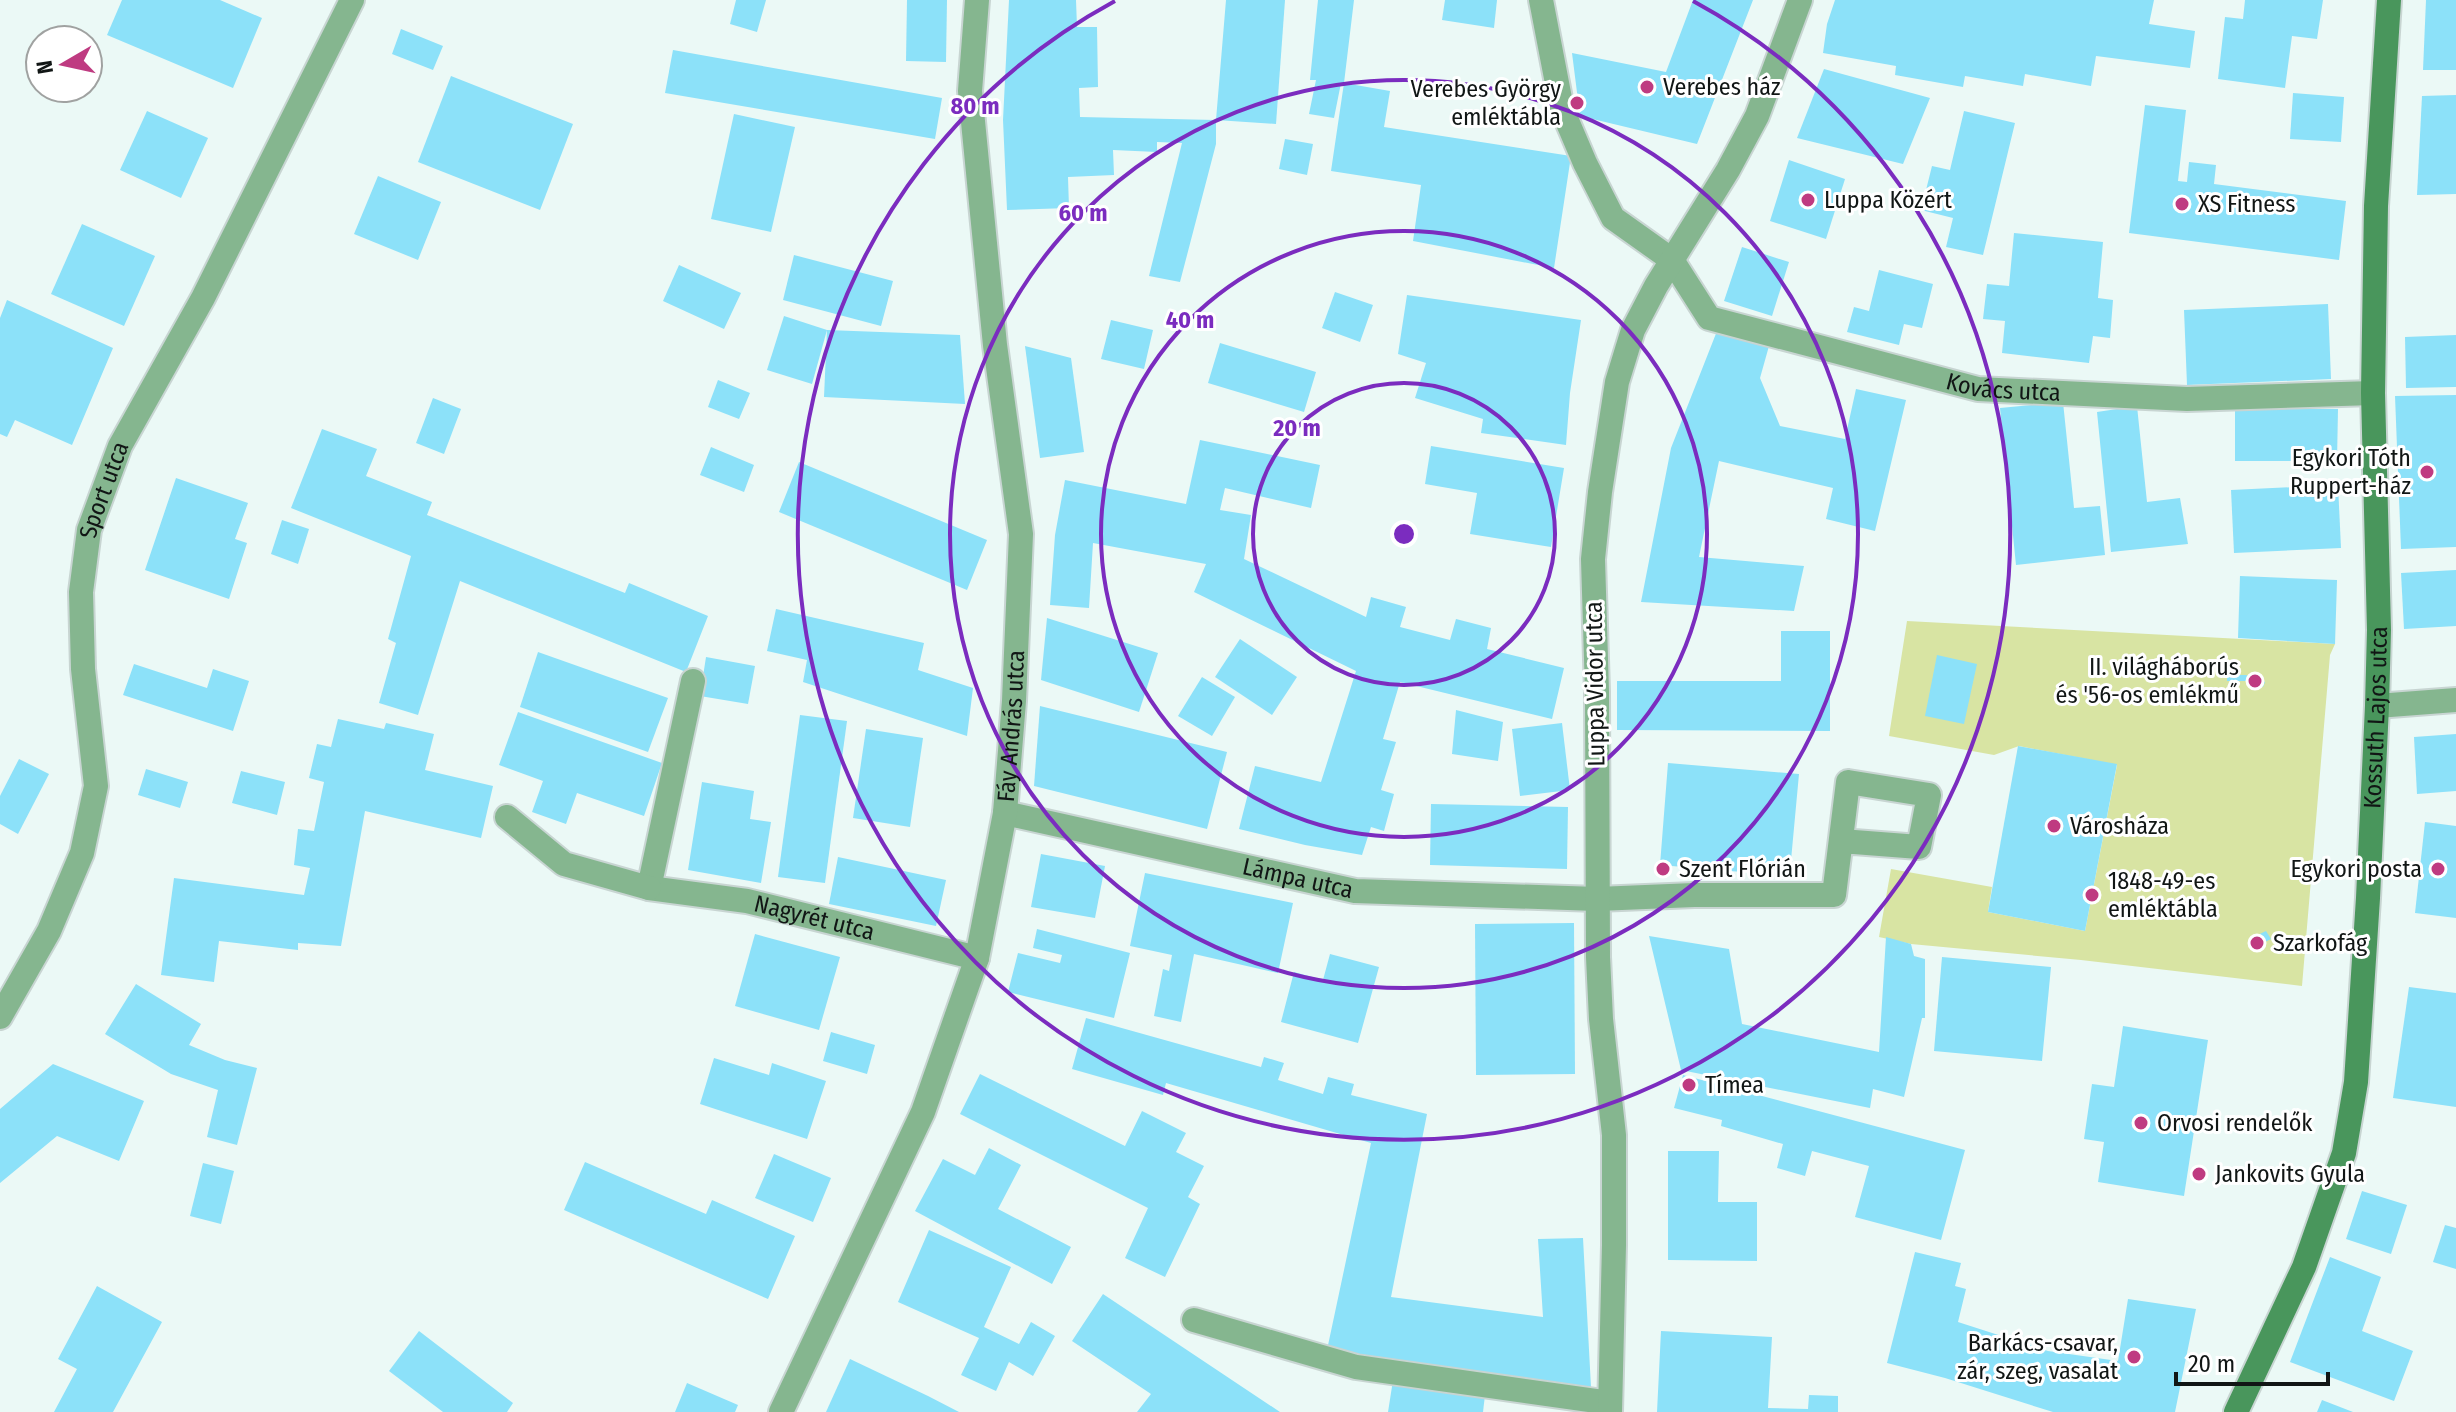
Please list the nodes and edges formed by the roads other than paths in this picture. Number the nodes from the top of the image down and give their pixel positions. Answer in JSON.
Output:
{"nodes":[{"id":1,"x":352,"y":0,"type":"edge"},
{"id":2,"x":977,"y":0,"type":"edge"},
{"id":3,"x":1541,"y":0,"type":"edge"},
{"id":4,"x":1800,"y":0,"type":"edge"},
{"id":5,"x":2389,"y":0,"type":"edge"},
{"id":6,"x":1672,"y":260,"type":"junction"},
{"id":7,"x":2373,"y":393,"type":"junction"},
{"id":8,"x":693,"y":681,"type":"dead end"},
{"id":9,"x":2456,"y":700,"type":"edge"},
{"id":10,"x":2377,"y":706,"type":"junction"},
{"id":11,"x":1005,"y":813,"type":"junction"},
{"id":12,"x":507,"y":817,"type":"dead end"},
{"id":13,"x":1841,"y":841,"type":"dead end"},
{"id":14,"x":649,"y":888,"type":"junction"},
{"id":15,"x":1597,"y":899,"type":"junction"},
{"id":16,"x":977,"y":958,"type":"junction"},
{"id":17,"x":0,"y":1017,"type":"edge"},
{"id":18,"x":1194,"y":1320,"type":"dead end"},
{"id":19,"x":1610,"y":1408,"type":"edge"},
{"id":20,"x":781,"y":1412,"type":"edge"},
{"id":21,"x":2236,"y":1412,"type":"edge"}],
"edges":[{"from":1,"to":17,"type":"street","name":"Sport utca"},
{"from":2,"to":11,"type":"street","name":"Fáy András utca"},
{"from":3,"to":6,"type":"street"},
{"from":4,"to":6,"type":"street","name":"Luppa Vidor utca"},
{"from":5,"to":7,"type":"main road","name":"Kossuth Lajos utca"},
{"from":6,"to":7,"type":"street","name":"Kovács utca"},
{"from":6,"to":15,"type":"street","name":"Luppa Vidor utca"},
{"from":7,"to":10,"type":"main road","name":"Kossuth Lajos utca"},
{"from":8,"to":14,"type":"street"},
{"from":9,"to":10,"type":"street"},
{"from":10,"to":21,"type":"main road","name":"Kossuth Lajos utca"},
{"from":11,"to":15,"type":"street","name":"Lámpa utca"},
{"from":11,"to":16,"type":"street","name":"Fáy András utca"},
{"from":12,"to":14,"type":"street","name":"Nagyrét utca"},
{"from":13,"to":15,"type":"street","name":"Lámpa utca"},
{"from":14,"to":16,"type":"street","name":"Nagyrét utca"},
{"from":15,"to":19,"type":"street","name":"Luppa Vidor utca"},
{"from":16,"to":20,"type":"street","name":"Fáy András utca"},
{"from":18,"to":19,"type":"street"}]}
